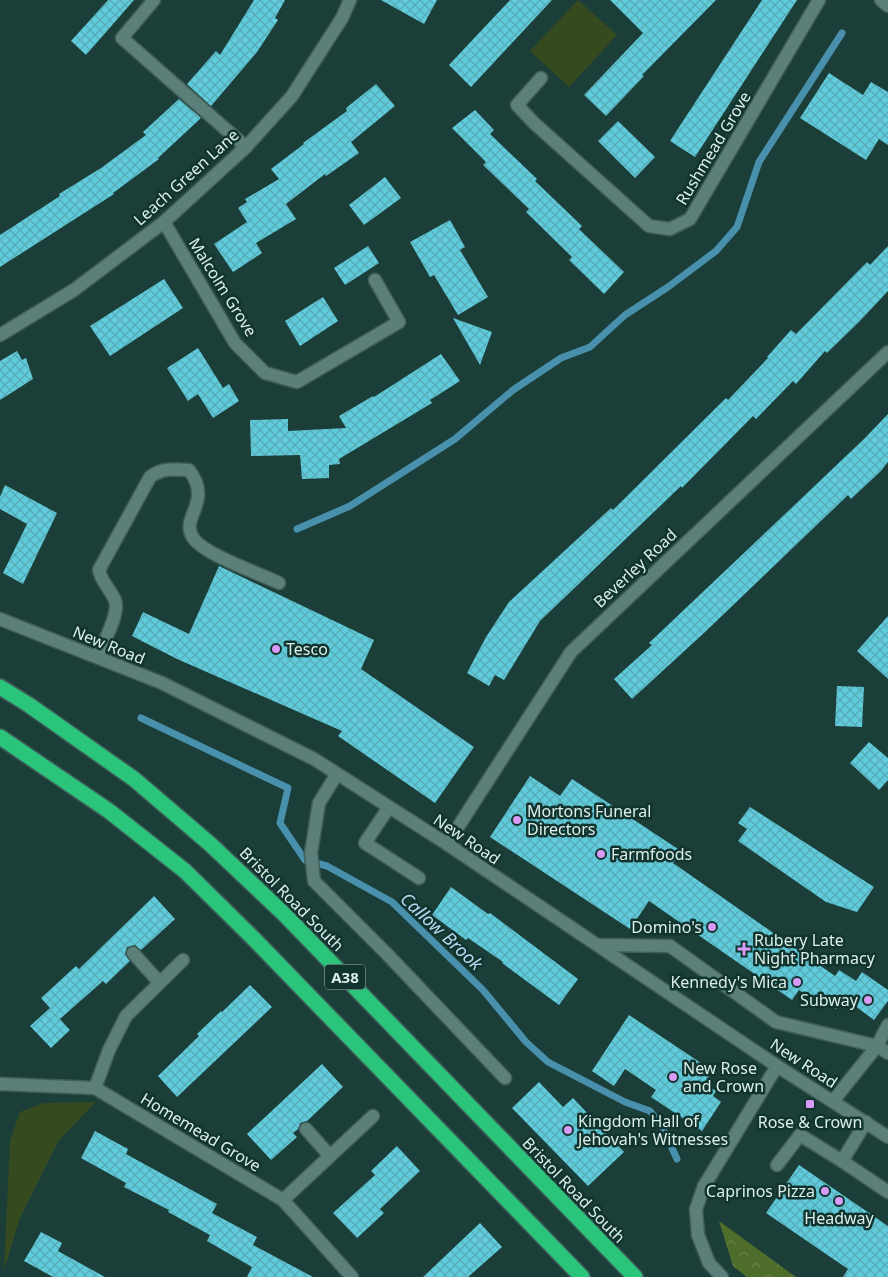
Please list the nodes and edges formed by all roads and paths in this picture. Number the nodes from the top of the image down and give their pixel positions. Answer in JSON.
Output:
{"nodes":[{"id":1,"x":154,"y":0,"type":"edge"},
{"id":2,"x":350,"y":0,"type":"edge"},
{"id":3,"x":820,"y":0,"type":"edge"},
{"id":4,"x":881,"y":0,"type":"edge"},
{"id":5,"x":888,"y":6,"type":"edge"},
{"id":6,"x":541,"y":78,"type":"dead end"},
{"id":7,"x":246,"y":147,"type":"junction"},
{"id":8,"x":164,"y":222,"type":"junction"},
{"id":9,"x":375,"y":280,"type":"dead end"},
{"id":10,"x":0,"y":335,"type":"edge"},
{"id":11,"x":888,"y":352,"type":"edge"},
{"id":12,"x":280,"y":583,"type":"dead end"},
{"id":13,"x":0,"y":618,"type":"edge"},
{"id":14,"x":97,"y":657,"type":"junction"},
{"id":15,"x":0,"y":687,"type":"edge"},
{"id":16,"x":2,"y":738,"type":"edge"},
{"id":17,"x":336,"y":774,"type":"junction"},
{"id":18,"x":389,"y":807,"type":"junction"},
{"id":19,"x":448,"y":844,"type":"junction"},
{"id":20,"x":419,"y":878,"type":"dead end"},
{"id":21,"x":598,"y":945,"type":"junction"},
{"id":22,"x":133,"y":953,"type":"dead end"},
{"id":23,"x":183,"y":960,"type":"dead end"},
{"id":24,"x":159,"y":982,"type":"junction"},
{"id":25,"x":888,"y":1025,"type":"edge"},
{"id":26,"x":883,"y":1050,"type":"edge"},
{"id":27,"x":778,"y":1066,"type":"junction"},
{"id":28,"x":505,"y":1078,"type":"dead end"},
{"id":29,"x":0,"y":1084,"type":"edge"},
{"id":30,"x":95,"y":1088,"type":"junction"},
{"id":31,"x":833,"y":1101,"type":"junction"},
{"id":32,"x":373,"y":1116,"type":"dead end"},
{"id":33,"x":866,"y":1122,"type":"junction"},
{"id":34,"x":306,"y":1129,"type":"dead end"},
{"id":35,"x":888,"y":1137,"type":"edge"},
{"id":36,"x":330,"y":1156,"type":"junction"},
{"id":37,"x":842,"y":1161,"type":"junction"},
{"id":38,"x":777,"y":1165,"type":"dead end"},
{"id":39,"x":888,"y":1192,"type":"edge"},
{"id":40,"x":283,"y":1200,"type":"junction"},
{"id":41,"x":352,"y":1277,"type":"edge"},
{"id":42,"x":582,"y":1277,"type":"edge"},
{"id":43,"x":635,"y":1277,"type":"edge"},
{"id":44,"x":722,"y":1277,"type":"edge"}],
"edges":[{"from":1,"to":7,"type":"street"},
{"from":2,"to":7,"type":"street","name":"Leach Green Lane"},
{"from":3,"to":6,"type":"street","name":"Rushmead Grove"},
{"from":4,"to":5,"type":"street"},
{"from":7,"to":8,"type":"street","name":"Leach Green Lane"},
{"from":8,"to":9,"type":"street","name":"Malcolm Grove"},
{"from":8,"to":10,"type":"street","name":"Leach Green Lane"},
{"from":11,"to":19,"type":"street","name":"Beverley Road"},
{"from":12,"to":14,"type":"street"},
{"from":13,"to":14,"type":"street","name":"New Road"},
{"from":14,"to":17,"type":"street","name":"New Road"},
{"from":15,"to":43,"type":"highway","name":"Bristol Road South","number":"A38"},
{"from":16,"to":42,"type":"highway","number":"A38"},
{"from":17,"to":18,"type":"street","name":"New Road"},
{"from":17,"to":28,"type":"street"},
{"from":18,"to":19,"type":"street","name":"New Road"},
{"from":18,"to":20,"type":"street"},
{"from":19,"to":21,"type":"street","name":"New Road"},
{"from":21,"to":26,"type":"street"},
{"from":21,"to":27,"type":"street","name":"New Road"},
{"from":22,"to":24,"type":"street"},
{"from":23,"to":24,"type":"street"},
{"from":24,"to":30,"type":"street"},
{"from":25,"to":26,"type":"street"},
{"from":26,"to":31,"type":"street"},
{"from":27,"to":31,"type":"street","name":"New Road"},
{"from":27,"to":44,"type":"street"},
{"from":29,"to":30,"type":"street","name":"Homemead Grove"},
{"from":30,"to":40,"type":"street","name":"Homemead Grove"},
{"from":31,"to":33,"type":"street","name":"New Road"},
{"from":32,"to":36,"type":"street"},
{"from":33,"to":35,"type":"street","name":"New Road"},
{"from":33,"to":37,"type":"street"},
{"from":34,"to":36,"type":"street"},
{"from":36,"to":40,"type":"street"},
{"from":37,"to":38,"type":"street"},
{"from":37,"to":39,"type":"street"},
{"from":40,"to":41,"type":"street","name":"Homemead Grove"}]}
